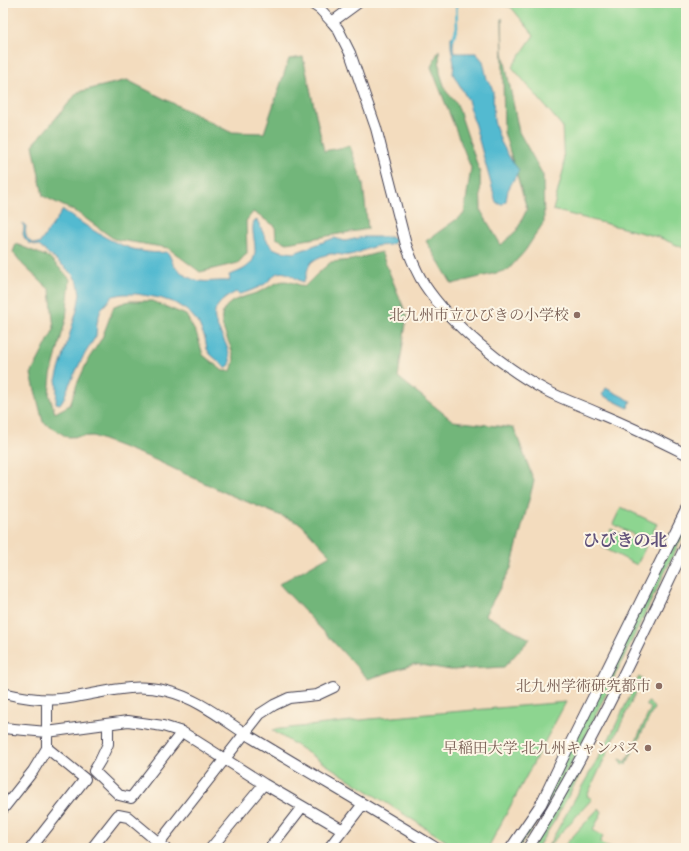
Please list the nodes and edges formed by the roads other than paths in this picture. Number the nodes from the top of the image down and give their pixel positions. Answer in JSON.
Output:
{"nodes":[{"id":1,"x":311,"y":3,"type":"edge"},
{"id":2,"x":358,"y":3,"type":"edge"},
{"id":3,"x":332,"y":22,"type":"junction"},
{"id":4,"x":686,"y":454,"type":"edge"},
{"id":5,"x":686,"y":510,"type":"edge"},
{"id":6,"x":686,"y":545,"type":"edge"},
{"id":7,"x":334,"y":687,"type":"dead end"},
{"id":8,"x":3,"y":693,"type":"edge"},
{"id":9,"x":47,"y":700,"type":"junction"},
{"id":10,"x":108,"y":724,"type":"junction"},
{"id":11,"x":4,"y":730,"type":"edge"},
{"id":12,"x":47,"y":732,"type":"junction"},
{"id":13,"x":182,"y":732,"type":"junction"},
{"id":14,"x":245,"y":734,"type":"junction"},
{"id":15,"x":47,"y":748,"type":"junction"},
{"id":16,"x":224,"y":760,"type":"junction"},
{"id":17,"x":264,"y":784,"type":"junction"},
{"id":18,"x":363,"y":804,"type":"junction"},
{"id":19,"x":302,"y":807,"type":"junction"},
{"id":20,"x":3,"y":809,"type":"edge"},
{"id":21,"x":343,"y":830,"type":"junction"},
{"id":22,"x":160,"y":846,"type":"edge"},
{"id":23,"x":31,"y":848,"type":"edge"},
{"id":24,"x":92,"y":848,"type":"edge"},
{"id":25,"x":211,"y":848,"type":"edge"},
{"id":26,"x":270,"y":848,"type":"edge"},
{"id":27,"x":329,"y":848,"type":"edge"},
{"id":28,"x":436,"y":848,"type":"edge"},
{"id":29,"x":511,"y":848,"type":"edge"},
{"id":30,"x":528,"y":848,"type":"edge"}],
"edges":[{"from":1,"to":3,"type":"street"},
{"from":2,"to":3,"type":"street"},
{"from":3,"to":4,"type":"street"},
{"from":5,"to":29,"type":"street"},
{"from":6,"to":30,"type":"street"},
{"from":7,"to":14,"type":"street"},
{"from":8,"to":9,"type":"street"},
{"from":9,"to":12,"type":"street"},
{"from":9,"to":14,"type":"street"},
{"from":10,"to":12,"type":"street"},
{"from":10,"to":13,"type":"street"},
{"from":10,"to":13,"type":"street"},
{"from":11,"to":12,"type":"street"},
{"from":12,"to":15,"type":"street"},
{"from":13,"to":16,"type":"street"},
{"from":14,"to":16,"type":"street"},
{"from":14,"to":18,"type":"street"},
{"from":15,"to":20,"type":"street"},
{"from":15,"to":23,"type":"street"},
{"from":16,"to":17,"type":"street"},
{"from":16,"to":22,"type":"street"},
{"from":17,"to":19,"type":"street"},
{"from":17,"to":25,"type":"street"},
{"from":18,"to":21,"type":"street"},
{"from":18,"to":28,"type":"street"},
{"from":19,"to":21,"type":"street"},
{"from":19,"to":26,"type":"street"},
{"from":21,"to":27,"type":"street"},
{"from":22,"to":24,"type":"street"}]}
